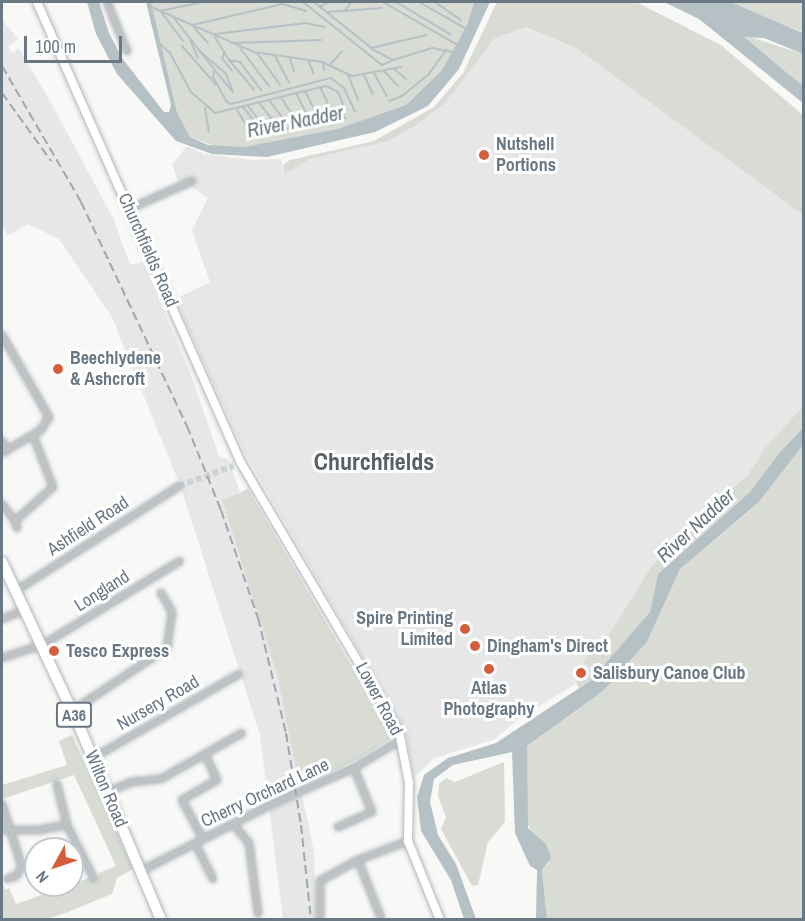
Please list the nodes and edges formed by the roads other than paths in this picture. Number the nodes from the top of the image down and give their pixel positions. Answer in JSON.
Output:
{"nodes":[{"id":1,"x":37,"y":2,"type":"edge"},
{"id":2,"x":107,"y":2,"type":"edge"},
{"id":3,"x":128,"y":51,"type":"dead end"},
{"id":4,"x":192,"y":181,"type":"dead end"},
{"id":5,"x":129,"y":209,"type":"junction"},
{"id":6,"x":2,"y":336,"type":"edge"},
{"id":7,"x":33,"y":435,"type":"junction"},
{"id":8,"x":2,"y":441,"type":"edge"},
{"id":9,"x":4,"y":452,"type":"edge"},
{"id":10,"x":179,"y":486,"type":"tunnel mouth"},
{"id":11,"x":260,"y":499,"type":"joint"},
{"id":12,"x":2,"y":504,"type":"edge"},
{"id":13,"x":15,"y":520,"type":"junction"},
{"id":14,"x":17,"y":528,"type":"dead end"},
{"id":15,"x":180,"y":561,"type":"dead end"},
{"id":16,"x":2,"y":562,"type":"edge"},
{"id":17,"x":5,"y":581,"type":"edge"},
{"id":18,"x":14,"y":592,"type":"junction"},
{"id":19,"x":161,"y":593,"type":"dead end"},
{"id":20,"x":22,"y":611,"type":"junction"},
{"id":21,"x":2,"y":619,"type":"edge"},
{"id":22,"x":40,"y":646,"type":"junction"},
{"id":23,"x":2,"y":658,"type":"edge"},
{"id":24,"x":239,"y":674,"type":"dead end"},
{"id":25,"x":72,"y":711,"type":"junction"},
{"id":26,"x":242,"y":734,"type":"dead end"},
{"id":27,"x":402,"y":740,"type":"junction"},
{"id":28,"x":205,"y":754,"type":"junction"},
{"id":29,"x":93,"y":758,"type":"junction"},
{"id":30,"x":354,"y":768,"type":"junction"},
{"id":31,"x":57,"y":784,"type":"dead end"},
{"id":32,"x":108,"y":792,"type":"junction"},
{"id":33,"x":2,"y":804,"type":"edge"},
{"id":34,"x":233,"y":824,"type":"junction"},
{"id":35,"x":67,"y":825,"type":"junction"},
{"id":36,"x":338,"y":827,"type":"dead end"},
{"id":37,"x":2,"y":830,"type":"edge"},
{"id":38,"x":11,"y":831,"type":"junction"},
{"id":39,"x":203,"y":838,"type":"junction"},
{"id":40,"x":408,"y":841,"type":"junction"},
{"id":41,"x":195,"y":843,"type":"junction"},
{"id":42,"x":358,"y":860,"type":"junction"},
{"id":43,"x":141,"y":871,"type":"junction"},
{"id":44,"x":7,"y":879,"type":"dead end"},
{"id":45,"x":94,"y":879,"type":"dead end"},
{"id":46,"x":213,"y":879,"type":"dead end"},
{"id":47,"x":258,"y":913,"type":"dead end"},
{"id":48,"x":381,"y":918,"type":"dead end"},
{"id":49,"x":161,"y":920,"type":"edge"},
{"id":50,"x":320,"y":920,"type":"edge"},
{"id":51,"x":440,"y":920,"type":"edge"}],
"edges":[{"from":1,"to":5,"type":"street","name":"Churchfields Road"},
{"from":2,"to":3,"type":"street"},
{"from":4,"to":5,"type":"street"},
{"from":5,"to":11,"type":"street","name":"Churchfields Road"},
{"from":6,"to":7,"type":"street"},
{"from":7,"to":9,"type":"street"},
{"from":7,"to":13,"type":"street"},
{"from":8,"to":9,"type":"street"},
{"from":10,"to":18,"type":"street","name":"Ashfield Road"},
{"from":11,"to":27,"type":"street","name":"Lower Road"},
{"from":12,"to":13,"type":"street"},
{"from":13,"to":14,"type":"street"},
{"from":15,"to":22,"type":"street","name":"Longland"},
{"from":16,"to":17,"type":"highway","name":"Wilton Road","number":"A36"},
{"from":17,"to":18,"type":"highway","name":"Wilton Road","number":"A36"},
{"from":18,"to":20,"type":"highway","name":"Wilton Road","number":"A36"},
{"from":19,"to":25,"type":"street"},
{"from":20,"to":21,"type":"street"},
{"from":20,"to":22,"type":"highway","name":"Wilton Road","number":"A36"},
{"from":22,"to":23,"type":"street","name":"Longland"},
{"from":22,"to":25,"type":"highway","name":"Wilton Road","number":"A36"},
{"from":24,"to":29,"type":"street","name":"Nursery Road"},
{"from":25,"to":29,"type":"highway","name":"Wilton Road","number":"A36"},
{"from":26,"to":28,"type":"street"},
{"from":27,"to":30,"type":"street","name":"Cherry Orchard Lane"},
{"from":27,"to":40,"type":"street","name":"Lower Road"},
{"from":28,"to":32,"type":"street"},
{"from":28,"to":39,"type":"street"},
{"from":29,"to":32,"type":"highway","name":"Wilton Road","number":"A36"},
{"from":30,"to":34,"type":"street","name":"Cherry Orchard Lane"},
{"from":30,"to":36,"type":"street"},
{"from":31,"to":35,"type":"street"},
{"from":32,"to":43,"type":"highway","name":"Wilton Road","number":"A36"},
{"from":33,"to":38,"type":"street"},
{"from":34,"to":39,"type":"street","name":"Cherry Orchard Lane"},
{"from":34,"to":47,"type":"street"},
{"from":35,"to":38,"type":"street"},
{"from":35,"to":45,"type":"street"},
{"from":37,"to":38,"type":"street"},
{"from":38,"to":44,"type":"street"},
{"from":39,"to":41,"type":"street","name":"Cherry Orchard Lane"},
{"from":40,"to":42,"type":"street"},
{"from":40,"to":51,"type":"street","name":"Lower Road"},
{"from":41,"to":43,"type":"street","name":"Cherry Orchard Lane"},
{"from":41,"to":46,"type":"street"},
{"from":42,"to":48,"type":"street"},
{"from":42,"to":50,"type":"street"},
{"from":43,"to":49,"type":"highway","name":"Wilton Road","number":"A36"}]}
